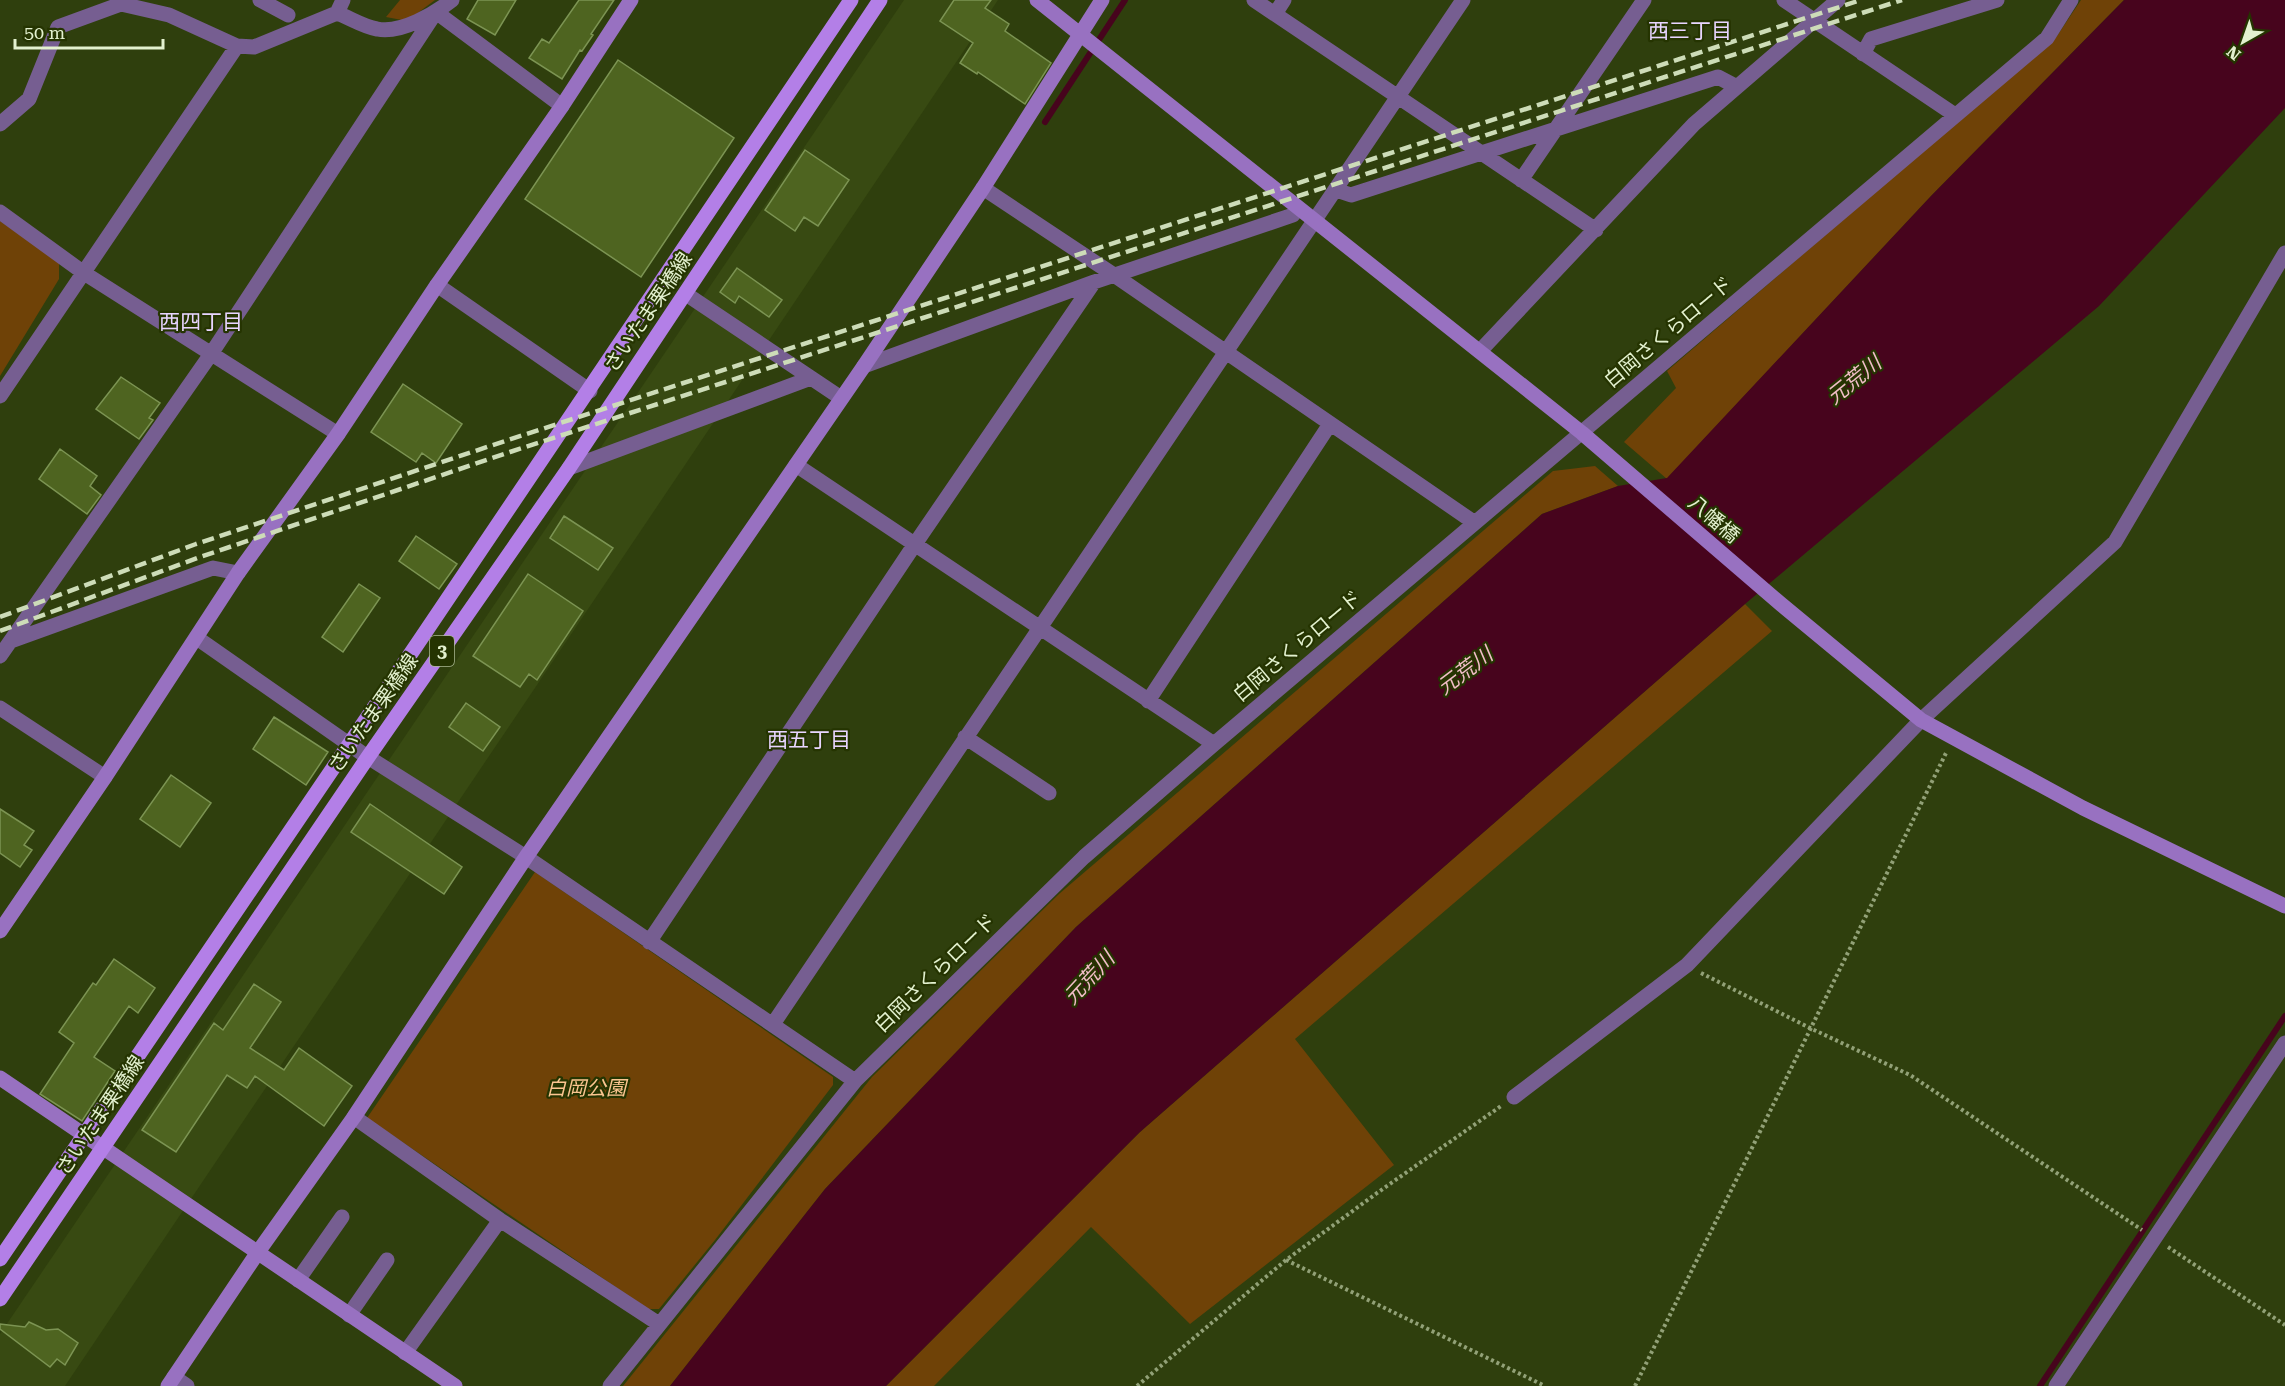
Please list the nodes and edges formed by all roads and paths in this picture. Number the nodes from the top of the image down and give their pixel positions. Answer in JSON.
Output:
{"nodes":[{"id":1,"x":260,"y":0,"type":"edge"},
{"id":2,"x":452,"y":0,"type":"edge"},
{"id":3,"x":630,"y":0,"type":"edge"},
{"id":4,"x":851,"y":0,"type":"edge"},
{"id":5,"x":880,"y":0,"type":"edge"},
{"id":6,"x":1036,"y":0,"type":"edge"},
{"id":7,"x":1102,"y":0,"type":"edge"},
{"id":8,"x":1254,"y":0,"type":"edge"},
{"id":9,"x":1284,"y":0,"type":"edge"},
{"id":10,"x":1463,"y":0,"type":"edge"},
{"id":11,"x":1644,"y":0,"type":"edge"},
{"id":12,"x":1784,"y":0,"type":"edge"},
{"id":13,"x":1838,"y":0,"type":"edge"},
{"id":14,"x":1996,"y":0,"type":"edge"},
{"id":15,"x":2071,"y":0,"type":"edge"},
{"id":16,"x":340,"y":6,"type":"edge"},
{"id":17,"x":286,"y":9,"type":"edge"},
{"id":18,"x":436,"y":12,"type":"junction"},
{"id":19,"x":1275,"y":14,"type":"junction"},
{"id":20,"x":1814,"y":20,"type":"junction"},
{"id":21,"x":1080,"y":33,"type":"junction"},
{"id":22,"x":237,"y":46,"type":"junction"},
{"id":23,"x":1863,"y":54,"type":"junction"},
{"id":24,"x":1737,"y":87,"type":"junction"},
{"id":25,"x":1398,"y":96,"type":"junction"},
{"id":26,"x":562,"y":106,"type":"junction"},
{"id":27,"x":1955,"y":115,"type":"junction"},
{"id":28,"x":0,"y":124,"type":"edge"},
{"id":29,"x":1556,"y":130,"type":"junction"},
{"id":30,"x":1483,"y":154,"type":"junction"},
{"id":31,"x":1521,"y":180,"type":"junction"},
{"id":32,"x":983,"y":188,"type":"junction"},
{"id":33,"x":1336,"y":189,"type":"junction"},
{"id":34,"x":1298,"y":208,"type":"junction"},
{"id":35,"x":0,"y":212,"type":"edge"},
{"id":36,"x":1314,"y":221,"type":"junction"},
{"id":37,"x":1596,"y":230,"type":"junction"},
{"id":38,"x":2285,"y":254,"type":"edge"},
{"id":39,"x":84,"y":273,"type":"junction"},
{"id":40,"x":1114,"y":275,"type":"junction"},
{"id":41,"x":1094,"y":282,"type":"junction"},
{"id":42,"x":437,"y":285,"type":"junction"},
{"id":43,"x":686,"y":294,"type":"junction"},
{"id":44,"x":1225,"y":351,"type":"junction"},
{"id":45,"x":1480,"y":351,"type":"junction"},
{"id":46,"x":211,"y":354,"type":"junction"},
{"id":47,"x":864,"y":366,"type":"junction"},
{"id":48,"x":811,"y":378,"type":"junction"},
{"id":49,"x":590,"y":392,"type":"junction"},
{"id":50,"x":0,"y":395,"type":"edge"},
{"id":51,"x":841,"y":398,"type":"junction"},
{"id":52,"x":1330,"y":424,"type":"junction"},
{"id":53,"x":1582,"y":432,"type":"junction"},
{"id":54,"x":338,"y":434,"type":"junction"},
{"id":55,"x":796,"y":465,"type":"junction"},
{"id":56,"x":569,"y":468,"type":"junction"},
{"id":57,"x":1475,"y":523,"type":"junction"},
{"id":58,"x":915,"y":544,"type":"junction"},
{"id":59,"x":238,"y":573,"type":"junction"},
{"id":60,"x":1038,"y":628,"type":"junction"},
{"id":61,"x":197,"y":638,"type":"junction"},
{"id":62,"x":11,"y":641,"type":"junction"},
{"id":63,"x":0,"y":656,"type":"edge"},
{"id":64,"x":1148,"y":701,"type":"junction"},
{"id":65,"x":0,"y":708,"type":"edge"},
{"id":66,"x":1921,"y":720,"type":"junction"},
{"id":67,"x":965,"y":737,"type":"junction"},
{"id":68,"x":1953,"y":737,"type":"junction"},
{"id":69,"x":349,"y":743,"type":"junction"},
{"id":70,"x":1214,"y":744,"type":"junction"},
{"id":71,"x":368,"y":757,"type":"junction"},
{"id":72,"x":105,"y":777,"type":"junction"},
{"id":73,"x":1049,"y":793,"type":"dead end"},
{"id":74,"x":526,"y":857,"type":"junction"},
{"id":75,"x":2285,"y":906,"type":"edge"},
{"id":76,"x":0,"y":931,"type":"edge"},
{"id":77,"x":649,"y":942,"type":"junction"},
{"id":78,"x":1687,"y":965,"type":"junction"},
{"id":79,"x":773,"y":1024,"type":"junction"},
{"id":80,"x":1812,"y":1029,"type":"junction"},
{"id":81,"x":2285,"y":1043,"type":"edge"},
{"id":82,"x":0,"y":1078,"type":"edge"},
{"id":83,"x":855,"y":1081,"type":"junction"},
{"id":84,"x":1514,"y":1097,"type":"joint"},
{"id":85,"x":354,"y":1117,"type":"junction"},
{"id":86,"x":84,"y":1135,"type":"junction"},
{"id":87,"x":103,"y":1149,"type":"junction"},
{"id":88,"x":342,"y":1216,"type":"dead end"},
{"id":89,"x":500,"y":1220,"type":"junction"},
{"id":90,"x":2155,"y":1238,"type":"junction"},
{"id":91,"x":258,"y":1252,"type":"junction"},
{"id":92,"x":0,"y":1259,"type":"edge"},
{"id":93,"x":387,"y":1260,"type":"dead end"},
{"id":94,"x":1286,"y":1260,"type":"junction"},
{"id":95,"x":298,"y":1280,"type":"junction"},
{"id":96,"x":0,"y":1299,"type":"edge"},
{"id":97,"x":350,"y":1315,"type":"junction"},
{"id":98,"x":659,"y":1324,"type":"junction"},
{"id":99,"x":2285,"y":1326,"type":"edge"},
{"id":100,"x":405,"y":1353,"type":"junction"},
{"id":101,"x":171,"y":1382,"type":"edge"},
{"id":102,"x":187,"y":1386,"type":"edge"},
{"id":103,"x":454,"y":1386,"type":"edge"},
{"id":104,"x":610,"y":1386,"type":"edge"},
{"id":105,"x":1137,"y":1386,"type":"edge"},
{"id":106,"x":1545,"y":1386,"type":"edge"},
{"id":107,"x":1635,"y":1386,"type":"edge"},
{"id":108,"x":2056,"y":1386,"type":"edge"}],
"edges":[{"from":1,"to":17,"type":"street"},
{"from":2,"to":18,"type":"street"},
{"from":3,"to":26,"type":"street"},
{"from":4,"to":49,"type":"main road","name":"さいたま栗橋線","number":"3"},
{"from":5,"to":43,"type":"main road","name":"さいたま栗橋線","number":"3"},
{"from":6,"to":21,"type":"street","name":"八幡橋"},
{"from":7,"to":21,"type":"street"},
{"from":8,"to":19,"type":"street"},
{"from":9,"to":19,"type":"street"},
{"from":10,"to":25,"type":"street"},
{"from":11,"to":29,"type":"street"},
{"from":12,"to":20,"type":"street"},
{"from":13,"to":20,"type":"street"},
{"from":14,"to":23,"type":"street"},
{"from":15,"to":27,"type":"street","name":"白岡さくらロード"},
{"from":16,"to":18,"type":"street"},
{"from":16,"to":22,"type":"street"},
{"from":18,"to":26,"type":"street"},
{"from":18,"to":46,"type":"street"},
{"from":19,"to":25,"type":"street"},
{"from":20,"to":23,"type":"street"},
{"from":20,"to":24,"type":"street"},
{"from":21,"to":32,"type":"street"},
{"from":21,"to":34,"type":"street","name":"八幡橋"},
{"from":22,"to":28,"type":"street"},
{"from":22,"to":39,"type":"street"},
{"from":23,"to":27,"type":"street"},
{"from":24,"to":29,"type":"street"},
{"from":24,"to":37,"type":"street"},
{"from":25,"to":30,"type":"street"},
{"from":25,"to":33,"type":"street"},
{"from":26,"to":42,"type":"street"},
{"from":27,"to":53,"type":"street","name":"白岡さくらロード"},
{"from":29,"to":30,"type":"street"},
{"from":29,"to":31,"type":"street"},
{"from":30,"to":31,"type":"street"},
{"from":30,"to":33,"type":"street"},
{"from":31,"to":37,"type":"street"},
{"from":32,"to":40,"type":"street"},
{"from":32,"to":47,"type":"street"},
{"from":33,"to":36,"type":"street"},
{"from":34,"to":36,"type":"street","name":"八幡橋"},
{"from":34,"to":40,"type":"street"},
{"from":35,"to":39,"type":"street"},
{"from":36,"to":44,"type":"street"},
{"from":36,"to":45,"type":"street","name":"八幡橋"},
{"from":37,"to":45,"type":"street"},
{"from":38,"to":66,"type":"street"},
{"from":39,"to":46,"type":"street"},
{"from":39,"to":50,"type":"street"},
{"from":40,"to":41,"type":"street"},
{"from":40,"to":44,"type":"street"},
{"from":41,"to":47,"type":"street"},
{"from":41,"to":58,"type":"street"},
{"from":42,"to":49,"type":"street"},
{"from":42,"to":54,"type":"street"},
{"from":43,"to":48,"type":"street"},
{"from":43,"to":56,"type":"main road","name":"さいたま栗橋線","number":"3"},
{"from":44,"to":52,"type":"street"},
{"from":44,"to":60,"type":"street"},
{"from":45,"to":53,"type":"street","name":"八幡橋"},
{"from":46,"to":54,"type":"street"},
{"from":46,"to":62,"type":"street"},
{"from":47,"to":51,"type":"street"},
{"from":48,"to":51,"type":"street"},
{"from":48,"to":56,"type":"street"},
{"from":49,"to":69,"type":"main road","name":"さいたま栗橋線","number":"3"},
{"from":51,"to":55,"type":"street"},
{"from":52,"to":57,"type":"street"},
{"from":52,"to":64,"type":"street"},
{"from":53,"to":57,"type":"street","name":"白岡さくらロード"},
{"from":53,"to":66,"type":"street","name":"八幡橋"},
{"from":54,"to":59,"type":"street"},
{"from":55,"to":58,"type":"street"},
{"from":55,"to":74,"type":"street"},
{"from":56,"to":71,"type":"main road","name":"さいたま栗橋線","number":"3"},
{"from":57,"to":70,"type":"street","name":"白岡さくらロード"},
{"from":58,"to":60,"type":"street"},
{"from":58,"to":77,"type":"street"},
{"from":59,"to":61,"type":"street"},
{"from":59,"to":62,"type":"street"},
{"from":60,"to":64,"type":"street"},
{"from":60,"to":67,"type":"street"},
{"from":61,"to":69,"type":"street"},
{"from":61,"to":72,"type":"street"},
{"from":62,"to":63,"type":"street"},
{"from":64,"to":70,"type":"street"},
{"from":65,"to":72,"type":"street"},
{"from":66,"to":68,"type":"street","name":"八幡橋"},
{"from":66,"to":78,"type":"street"},
{"from":67,"to":73,"type":"street"},
{"from":67,"to":79,"type":"street"},
{"from":68,"to":75,"type":"street","name":"八幡橋"},
{"from":68,"to":80,"type":"path"},
{"from":69,"to":71,"type":"street"},
{"from":69,"to":86,"type":"main road","name":"さいたま栗橋線","number":"3"},
{"from":70,"to":83,"type":"street","name":"白岡さくらロード"},
{"from":71,"to":74,"type":"street"},
{"from":71,"to":87,"type":"main road","name":"さいたま栗橋線","number":"3"},
{"from":72,"to":76,"type":"street"},
{"from":74,"to":77,"type":"street"},
{"from":74,"to":85,"type":"street"},
{"from":77,"to":79,"type":"street"},
{"from":78,"to":80,"type":"path"},
{"from":78,"to":84,"type":"street"},
{"from":79,"to":83,"type":"street"},
{"from":80,"to":90,"type":"path"},
{"from":80,"to":107,"type":"path"},
{"from":81,"to":90,"type":"street"},
{"from":82,"to":86,"type":"street"},
{"from":83,"to":98,"type":"street","name":"白岡さくらロード"},
{"from":84,"to":94,"type":"path"},
{"from":85,"to":89,"type":"street"},
{"from":85,"to":91,"type":"street"},
{"from":86,"to":87,"type":"street"},
{"from":86,"to":92,"type":"main road","name":"さいたま栗橋線","number":"3"},
{"from":87,"to":91,"type":"street"},
{"from":87,"to":96,"type":"main road","name":"さいたま栗橋線","number":"3"},
{"from":88,"to":95,"type":"street"},
{"from":89,"to":98,"type":"street"},
{"from":89,"to":100,"type":"street"},
{"from":90,"to":99,"type":"path"},
{"from":90,"to":108,"type":"street"},
{"from":91,"to":95,"type":"street"},
{"from":91,"to":101,"type":"street"},
{"from":93,"to":97,"type":"street"},
{"from":94,"to":105,"type":"path"},
{"from":94,"to":106,"type":"path"},
{"from":95,"to":97,"type":"street"},
{"from":97,"to":100,"type":"street"},
{"from":98,"to":104,"type":"street","name":"白岡さくらロード"},
{"from":100,"to":103,"type":"street"},
{"from":101,"to":102,"type":"street"}]}
